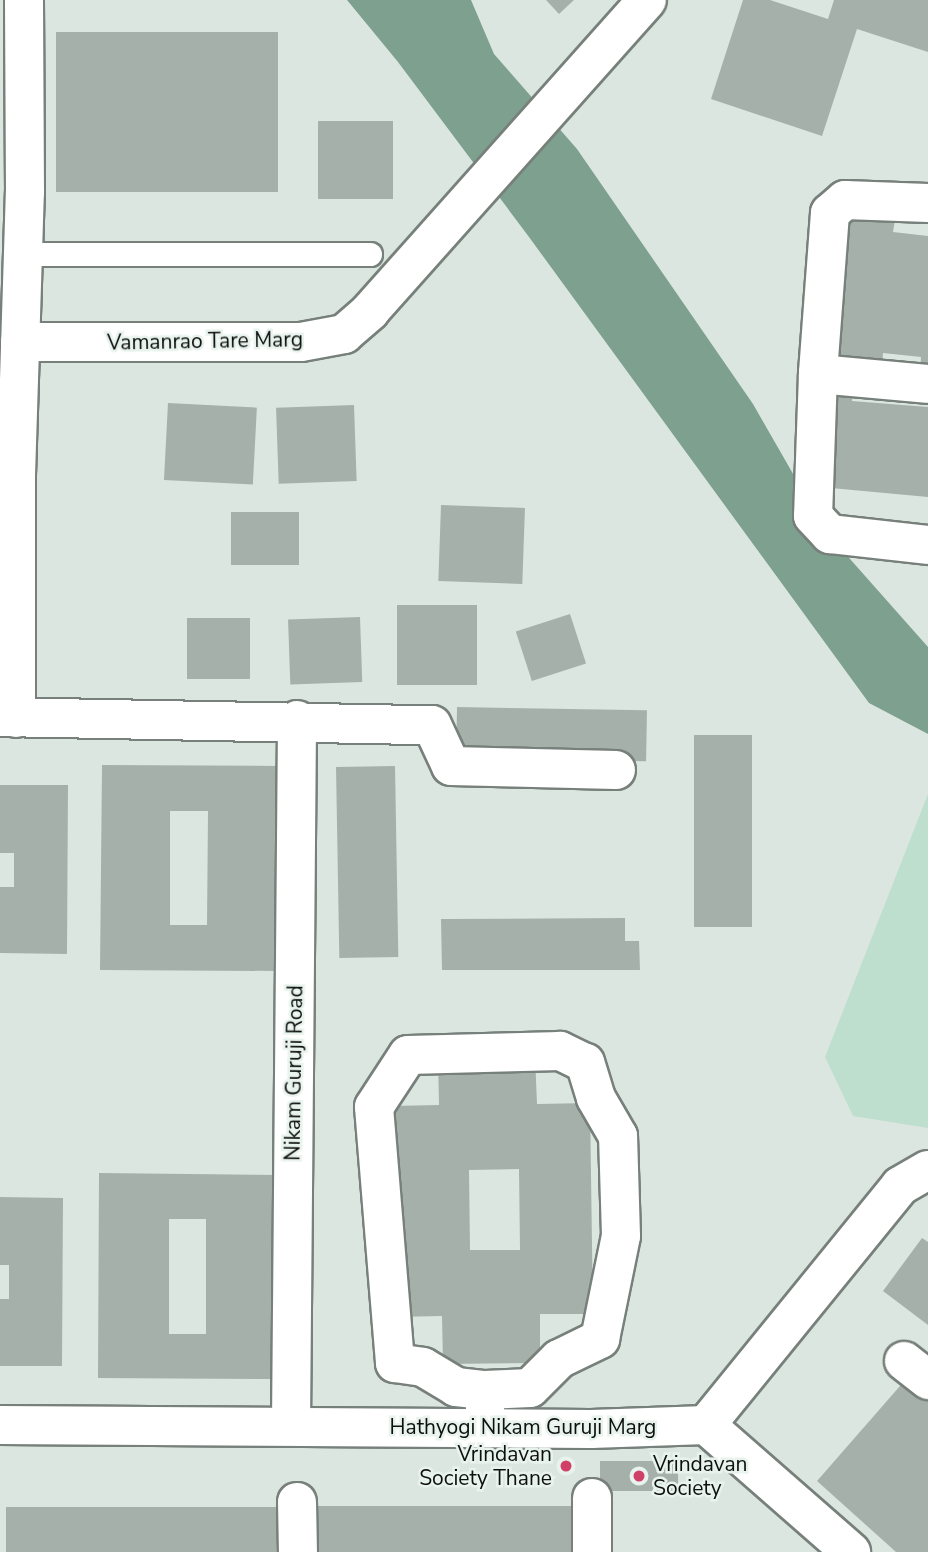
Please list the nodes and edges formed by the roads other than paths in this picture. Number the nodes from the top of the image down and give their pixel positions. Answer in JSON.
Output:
{"nodes":[{"id":1,"x":24,"y":0,"type":"edge"},
{"id":2,"x":646,"y":0,"type":"edge"},
{"id":3,"x":13,"y":192,"type":"edge"},
{"id":4,"x":928,"y":203,"type":"edge"},
{"id":5,"x":21,"y":254,"type":"junction"},
{"id":6,"x":370,"y":254,"type":"dead end"},
{"id":7,"x":20,"y":342,"type":"junction"},
{"id":8,"x":818,"y":374,"type":"junction"},
{"id":9,"x":928,"y":384,"type":"edge"},
{"id":10,"x":8,"y":475,"type":"edge"},
{"id":11,"x":928,"y":545,"type":"edge"},
{"id":12,"x":8,"y":717,"type":"edge"},
{"id":13,"x":297,"y":720,"type":"junction"},
{"id":14,"x":616,"y":770,"type":"dead end"},
{"id":15,"x":928,"y":1170,"type":"edge"},
{"id":16,"x":485,"y":1390,"type":"junction"},
{"id":17,"x":706,"y":1425,"type":"junction"},
{"id":18,"x":0,"y":1426,"type":"edge"},
{"id":19,"x":290,"y":1426,"type":"junction"},
{"id":20,"x":485,"y":1427,"type":"junction"},
{"id":21,"x":592,"y":1498,"type":"dead end"},
{"id":22,"x":297,"y":1502,"type":"dead end"},
{"id":23,"x":841,"y":1549,"type":"edge"},
{"id":24,"x":298,"y":1552,"type":"edge"},
{"id":25,"x":592,"y":1552,"type":"edge"}],
"edges":[{"from":1,"to":3,"type":"street"},
{"from":2,"to":7,"type":"street","name":"Vamanrao Tare Marg"},
{"from":3,"to":5,"type":"street"},
{"from":4,"to":8,"type":"street"},
{"from":5,"to":6,"type":"lane"},
{"from":5,"to":7,"type":"street"},
{"from":7,"to":10,"type":"street"},
{"from":8,"to":9,"type":"street"},
{"from":8,"to":11,"type":"street"},
{"from":10,"to":12,"type":"street"},
{"from":12,"to":13,"type":"street"},
{"from":13,"to":14,"type":"street"},
{"from":13,"to":19,"type":"street","name":"Nikam Guruji Road"},
{"from":15,"to":17,"type":"street"},
{"from":16,"to":16,"type":"street"},
{"from":16,"to":20,"type":"street"},
{"from":17,"to":20,"type":"street","name":"Hathyogi Nikam Guruji Marg"},
{"from":17,"to":23,"type":"street"},
{"from":18,"to":19,"type":"street","name":"Hathyogi Nikam Guruji Marg"},
{"from":19,"to":20,"type":"street","name":"Hathyogi Nikam Guruji Marg"},
{"from":21,"to":25,"type":"street"},
{"from":22,"to":24,"type":"street"}]}
